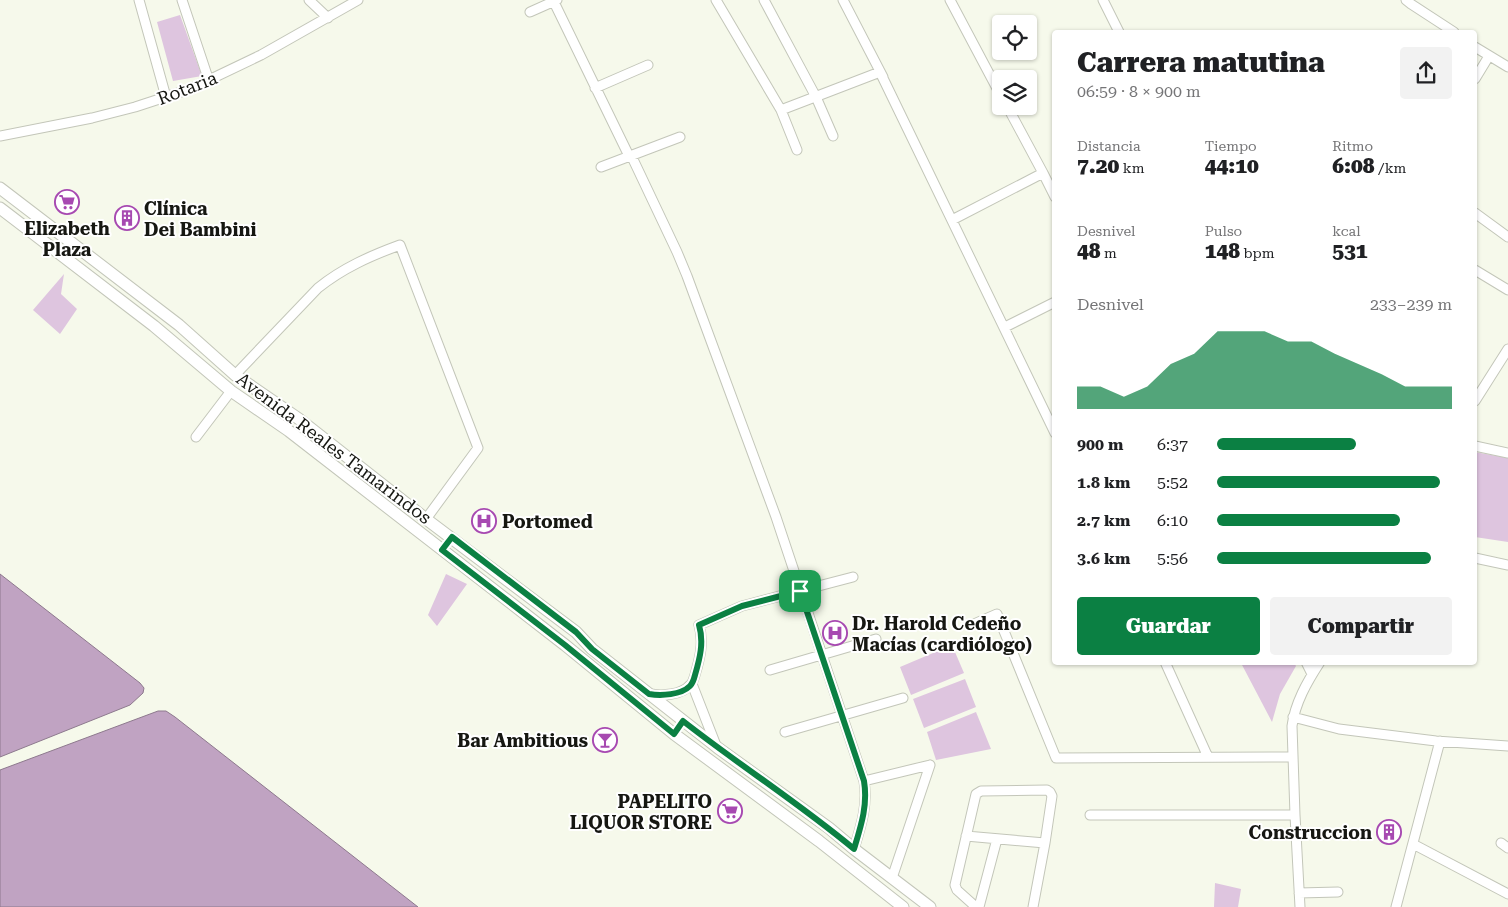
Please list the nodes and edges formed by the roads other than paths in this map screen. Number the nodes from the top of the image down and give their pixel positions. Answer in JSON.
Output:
{"nodes":[{"id":1,"x":139,"y":0,"type":"edge"},
{"id":2,"x":182,"y":0,"type":"edge"},
{"id":3,"x":309,"y":0,"type":"edge"},
{"id":4,"x":358,"y":0,"type":"edge"},
{"id":5,"x":716,"y":0,"type":"edge"},
{"id":6,"x":764,"y":0,"type":"edge"},
{"id":7,"x":843,"y":0,"type":"edge"},
{"id":8,"x":950,"y":0,"type":"edge"},
{"id":9,"x":1103,"y":0,"type":"edge"},
{"id":10,"x":1406,"y":0,"type":"edge"},
{"id":11,"x":554,"y":1,"type":"edge"},
{"id":12,"x":530,"y":12,"type":"dead end"},
{"id":13,"x":328,"y":18,"type":"junction"},
{"id":14,"x":1118,"y":30,"type":"edge"},
{"id":15,"x":1451,"y":30,"type":"edge"},
{"id":16,"x":1477,"y":48,"type":"edge"},
{"id":17,"x":1489,"y":56,"type":"junction"},
{"id":18,"x":648,"y":65,"type":"dead end"},
{"id":19,"x":1508,"y":67,"type":"edge"},
{"id":20,"x":880,"y":72,"type":"junction"},
{"id":21,"x":1477,"y":76,"type":"edge"},
{"id":22,"x":992,"y":79,"type":"edge"},
{"id":23,"x":208,"y":81,"type":"junction"},
{"id":24,"x":595,"y":88,"type":"junction"},
{"id":25,"x":816,"y":97,"type":"junction"},
{"id":26,"x":166,"y":98,"type":"junction"},
{"id":27,"x":780,"y":110,"type":"junction"},
{"id":28,"x":1012,"y":115,"type":"edge"},
{"id":29,"x":0,"y":136,"type":"edge"},
{"id":30,"x":833,"y":136,"type":"dead end"},
{"id":31,"x":680,"y":137,"type":"dead end"},
{"id":32,"x":797,"y":150,"type":"dead end"},
{"id":33,"x":630,"y":155,"type":"junction"},
{"id":34,"x":601,"y":167,"type":"dead end"},
{"id":35,"x":1042,"y":173,"type":"junction"},
{"id":36,"x":0,"y":188,"type":"edge"},
{"id":37,"x":1052,"y":191,"type":"edge"},
{"id":38,"x":0,"y":208,"type":"edge"},
{"id":39,"x":1477,"y":214,"type":"edge"},
{"id":40,"x":952,"y":220,"type":"junction"},
{"id":41,"x":1508,"y":237,"type":"edge"},
{"id":42,"x":1477,"y":271,"type":"edge"},
{"id":43,"x":1508,"y":290,"type":"edge"},
{"id":44,"x":1052,"y":304,"type":"edge"},
{"id":45,"x":164,"y":314,"type":"junction"},
{"id":46,"x":154,"y":326,"type":"junction"},
{"id":47,"x":1005,"y":327,"type":"junction"},
{"id":48,"x":1508,"y":349,"type":"edge"},
{"id":49,"x":235,"y":375,"type":"junction"},
{"id":50,"x":230,"y":391,"type":"junction"},
{"id":51,"x":1477,"y":398,"type":"edge"},
{"id":52,"x":1051,"y":413,"type":"edge"},
{"id":53,"x":196,"y":436,"type":"dead end"},
{"id":54,"x":1477,"y":446,"type":"edge"},
{"id":55,"x":1508,"y":453,"type":"edge"},
{"id":56,"x":426,"y":519,"type":"junction"},
{"id":57,"x":452,"y":537,"type":"junction"},
{"id":58,"x":442,"y":550,"type":"junction"},
{"id":59,"x":1477,"y":558,"type":"edge"},
{"id":60,"x":1508,"y":565,"type":"edge"},
{"id":61,"x":853,"y":577,"type":"dead end"},
{"id":62,"x":800,"y":591,"type":"junction"},
{"id":63,"x":974,"y":624,"type":"dead end"},
{"id":64,"x":876,"y":639,"type":"dead end"},
{"id":65,"x":821,"y":655,"type":"junction"},
{"id":66,"x":1166,"y":665,"type":"edge"},
{"id":67,"x":1308,"y":665,"type":"edge"},
{"id":68,"x":1318,"y":665,"type":"edge"},
{"id":69,"x":770,"y":670,"type":"dead end"},
{"id":70,"x":1312,"y":674,"type":"junction"},
{"id":71,"x":692,"y":684,"type":"junction"},
{"id":72,"x":649,"y":694,"type":"junction"},
{"id":73,"x":903,"y":698,"type":"dead end"},
{"id":74,"x":841,"y":716,"type":"junction"},
{"id":75,"x":1293,"y":717,"type":"junction"},
{"id":76,"x":683,"y":721,"type":"junction"},
{"id":77,"x":785,"y":732,"type":"dead end"},
{"id":78,"x":674,"y":734,"type":"junction"},
{"id":79,"x":1440,"y":741,"type":"junction"},
{"id":80,"x":1508,"y":746,"type":"edge"},
{"id":81,"x":718,"y":748,"type":"junction"},
{"id":82,"x":1208,"y":757,"type":"junction"},
{"id":83,"x":1292,"y":757,"type":"junction"},
{"id":84,"x":864,"y":781,"type":"junction"},
{"id":85,"x":1090,"y":815,"type":"dead end"},
{"id":86,"x":1295,"y":816,"type":"junction"},
{"id":87,"x":966,"y":836,"type":"junction"},
{"id":88,"x":997,"y":838,"type":"junction"},
{"id":89,"x":1045,"y":843,"type":"junction"},
{"id":90,"x":1413,"y":844,"type":"junction"},
{"id":91,"x":854,"y":849,"type":"junction"},
{"id":92,"x":892,"y":878,"type":"junction"},
{"id":93,"x":1338,"y":892,"type":"dead end"},
{"id":94,"x":1299,"y":893,"type":"junction"},
{"id":95,"x":1508,"y":894,"type":"edge"},
{"id":96,"x":904,"y":907,"type":"edge"},
{"id":97,"x":930,"y":907,"type":"edge"},
{"id":98,"x":977,"y":907,"type":"edge"},
{"id":99,"x":1033,"y":907,"type":"edge"},
{"id":100,"x":1300,"y":907,"type":"edge"},
{"id":101,"x":1396,"y":907,"type":"edge"}],
"edges":[{"from":1,"to":26,"type":"street"},
{"from":2,"to":23,"type":"street"},
{"from":3,"to":13,"type":"street"},
{"from":4,"to":13,"type":"street","name":"Rotaria"},
{"from":5,"to":27,"type":"street"},
{"from":6,"to":25,"type":"street"},
{"from":7,"to":20,"type":"street"},
{"from":8,"to":22,"type":"street"},
{"from":9,"to":14,"type":"street"},
{"from":10,"to":15,"type":"street"},
{"from":11,"to":12,"type":"street"},
{"from":11,"to":24,"type":"street"},
{"from":13,"to":23,"type":"street","name":"Rotaria"},
{"from":16,"to":17,"type":"street"},
{"from":17,"to":19,"type":"street"},
{"from":17,"to":21,"type":"street"},
{"from":18,"to":24,"type":"street"},
{"from":20,"to":25,"type":"street"},
{"from":20,"to":40,"type":"street"},
{"from":23,"to":26,"type":"street","name":"Rotaria"},
{"from":24,"to":33,"type":"street"},
{"from":25,"to":27,"type":"street"},
{"from":25,"to":30,"type":"street"},
{"from":26,"to":29,"type":"street","name":"Rotaria"},
{"from":27,"to":32,"type":"street"},
{"from":28,"to":35,"type":"street"},
{"from":31,"to":33,"type":"street"},
{"from":33,"to":34,"type":"street"},
{"from":33,"to":62,"type":"street"},
{"from":35,"to":37,"type":"street"},
{"from":35,"to":40,"type":"street"},
{"from":36,"to":45,"type":"main road","name":"Avenida Reales Tamarindos"},
{"from":38,"to":46,"type":"main road","name":"Avenida Reales Tamarindos"},
{"from":39,"to":41,"type":"street"},
{"from":40,"to":47,"type":"street"},
{"from":42,"to":43,"type":"street"},
{"from":44,"to":47,"type":"street"},
{"from":45,"to":46,"type":"main road"},
{"from":45,"to":49,"type":"main road","name":"Avenida Reales Tamarindos"},
{"from":46,"to":50,"type":"main road","name":"Avenida Reales Tamarindos"},
{"from":47,"to":52,"type":"street"},
{"from":48,"to":51,"type":"street"},
{"from":49,"to":56,"type":"main road","name":"Avenida Reales Tamarindos"},
{"from":49,"to":56,"type":"street"},
{"from":50,"to":53,"type":"street"},
{"from":50,"to":58,"type":"main road","name":"Avenida Reales Tamarindos"},
{"from":54,"to":55,"type":"street"},
{"from":56,"to":57,"type":"main road","name":"Avenida Reales Tamarindos"},
{"from":57,"to":58,"type":"main road"},
{"from":57,"to":72,"type":"main road","name":"Avenida Reales Tamarindos"},
{"from":58,"to":78,"type":"main road","name":"Avenida Reales Tamarindos"},
{"from":59,"to":60,"type":"street"},
{"from":61,"to":62,"type":"street"},
{"from":62,"to":65,"type":"street"},
{"from":62,"to":71,"type":"street"},
{"from":63,"to":82,"type":"street"},
{"from":64,"to":65,"type":"street"},
{"from":65,"to":69,"type":"street"},
{"from":65,"to":74,"type":"street"},
{"from":66,"to":82,"type":"street"},
{"from":67,"to":70,"type":"street"},
{"from":68,"to":70,"type":"street"},
{"from":70,"to":75,"type":"street"},
{"from":71,"to":72,"type":"street"},
{"from":71,"to":81,"type":"street"},
{"from":72,"to":76,"type":"main road","name":"Avenida Reales Tamarindos"},
{"from":73,"to":74,"type":"street"},
{"from":74,"to":77,"type":"street"},
{"from":74,"to":84,"type":"street"},
{"from":75,"to":79,"type":"street"},
{"from":75,"to":83,"type":"street"},
{"from":76,"to":78,"type":"street"},
{"from":76,"to":81,"type":"main road","name":"Avenida Reales Tamarindos"},
{"from":78,"to":96,"type":"main road","name":"Avenida Reales Tamarindos"},
{"from":79,"to":80,"type":"street"},
{"from":79,"to":90,"type":"street"},
{"from":81,"to":91,"type":"main road","name":"Avenida Reales Tamarindos"},
{"from":82,"to":83,"type":"street"},
{"from":83,"to":86,"type":"street"},
{"from":84,"to":91,"type":"street"},
{"from":84,"to":92,"type":"street"},
{"from":85,"to":86,"type":"street"},
{"from":86,"to":94,"type":"street"},
{"from":87,"to":88,"type":"street"},
{"from":87,"to":89,"type":"street"},
{"from":87,"to":98,"type":"street"},
{"from":88,"to":89,"type":"street"},
{"from":88,"to":98,"type":"street"},
{"from":89,"to":99,"type":"street"},
{"from":90,"to":95,"type":"street"},
{"from":90,"to":101,"type":"street"},
{"from":91,"to":92,"type":"main road","name":"Avenida Reales Tamarindos"},
{"from":92,"to":97,"type":"main road","name":"Avenida Reales Tamarindos"},
{"from":93,"to":94,"type":"street"},
{"from":94,"to":100,"type":"street"}]}
